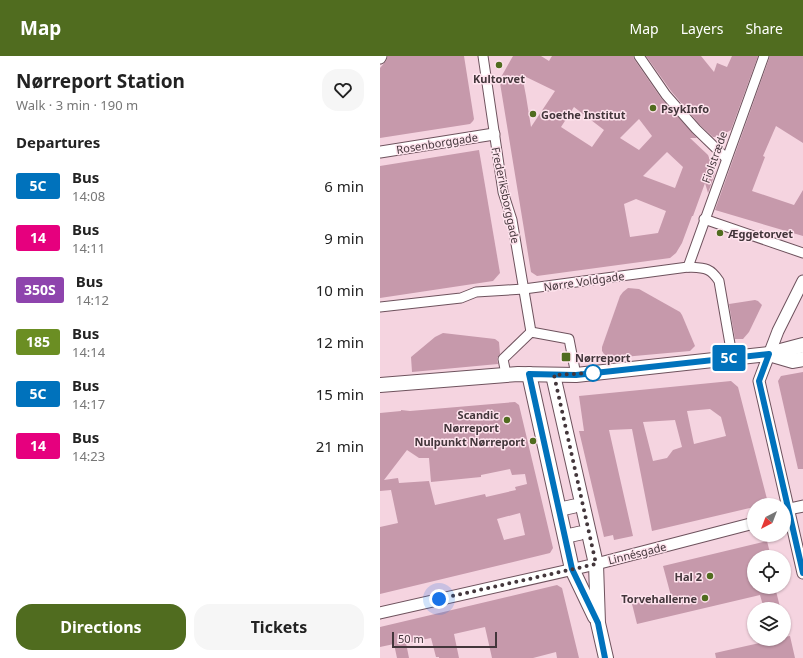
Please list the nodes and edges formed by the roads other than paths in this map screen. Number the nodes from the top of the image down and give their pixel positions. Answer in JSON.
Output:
{"nodes":[{"id":1,"x":638,"y":56,"type":"edge"},
{"id":2,"x":764,"y":56,"type":"edge"},
{"id":3,"x":483,"y":58,"type":"edge"},
{"id":4,"x":494,"y":134,"type":"junction"},
{"id":5,"x":380,"y":152,"type":"edge"},
{"id":6,"x":726,"y":158,"type":"junction"},
{"id":7,"x":704,"y":220,"type":"junction"},
{"id":8,"x":803,"y":253,"type":"edge"},
{"id":9,"x":688,"y":267,"type":"junction"},
{"id":10,"x":803,"y":281,"type":"edge"},
{"id":11,"x":524,"y":289,"type":"junction"},
{"id":12,"x":380,"y":307,"type":"edge"},
{"id":13,"x":531,"y":332,"type":"junction"},
{"id":14,"x":730,"y":344,"type":"dead end"},
{"id":15,"x":803,"y":345,"type":"edge"},
{"id":16,"x":769,"y":354,"type":"junction"},
{"id":17,"x":803,"y":359,"type":"edge"},
{"id":18,"x":506,"y":374,"type":"junction"},
{"id":19,"x":529,"y":374,"type":"junction"},
{"id":20,"x":554,"y":375,"type":"junction"},
{"id":21,"x":576,"y":375,"type":"junction"},
{"id":22,"x":380,"y":385,"type":"edge"},
{"id":23,"x":783,"y":498,"type":"edge"},
{"id":24,"x":803,"y":506,"type":"edge"},
{"id":25,"x":791,"y":510,"type":"edge"},
{"id":26,"x":747,"y":525,"type":"edge"},
{"id":27,"x":791,"y":529,"type":"edge"},
{"id":28,"x":596,"y":564,"type":"junction"},
{"id":29,"x":572,"y":569,"type":"junction"},
{"id":30,"x":803,"y":573,"type":"edge"},
{"id":31,"x":380,"y":612,"type":"edge"},
{"id":32,"x":598,"y":623,"type":"junction"},
{"id":33,"x":606,"y":658,"type":"edge"}],
"edges":[{"from":1,"to":6,"type":"street"},
{"from":2,"to":6,"type":"street","name":"Fiolstræde"},
{"from":3,"to":4,"type":"street","name":"Frederiksborggade"},
{"from":4,"to":5,"type":"street","name":"Rosenborggade"},
{"from":4,"to":11,"type":"street","name":"Frederiksborggade"},
{"from":6,"to":7,"type":"street","name":"Fiolstræde"},
{"from":7,"to":8,"type":"street"},
{"from":7,"to":9,"type":"street","name":"Fiolstræde"},
{"from":9,"to":11,"type":"street","name":"Nørre Voldgade"},
{"from":9,"to":14,"type":"street","name":"Nørre Voldgade"},
{"from":10,"to":16,"type":"street"},
{"from":11,"to":12,"type":"street","name":"Nørre Voldgade"},
{"from":11,"to":13,"type":"street","name":"Frederiksborggade"},
{"from":13,"to":18,"type":"street"},
{"from":13,"to":21,"type":"street"},
{"from":15,"to":16,"type":"street"},
{"from":16,"to":17,"type":"street"},
{"from":16,"to":21,"type":"street"},
{"from":16,"to":23,"type":"street"},
{"from":18,"to":19,"type":"street"},
{"from":18,"to":22,"type":"street"},
{"from":19,"to":20,"type":"street"},
{"from":19,"to":29,"type":"street"},
{"from":20,"to":21,"type":"street"},
{"from":20,"to":28,"type":"street"},
{"from":24,"to":25,"type":"street"},
{"from":26,"to":28,"type":"street","name":"Linnésgade"},
{"from":27,"to":30,"type":"street"},
{"from":28,"to":29,"type":"street","name":"Linnésgade"},
{"from":28,"to":32,"type":"street"},
{"from":29,"to":31,"type":"street","name":"Linnésgade"},
{"from":29,"to":32,"type":"street"},
{"from":32,"to":33,"type":"street"}]}
